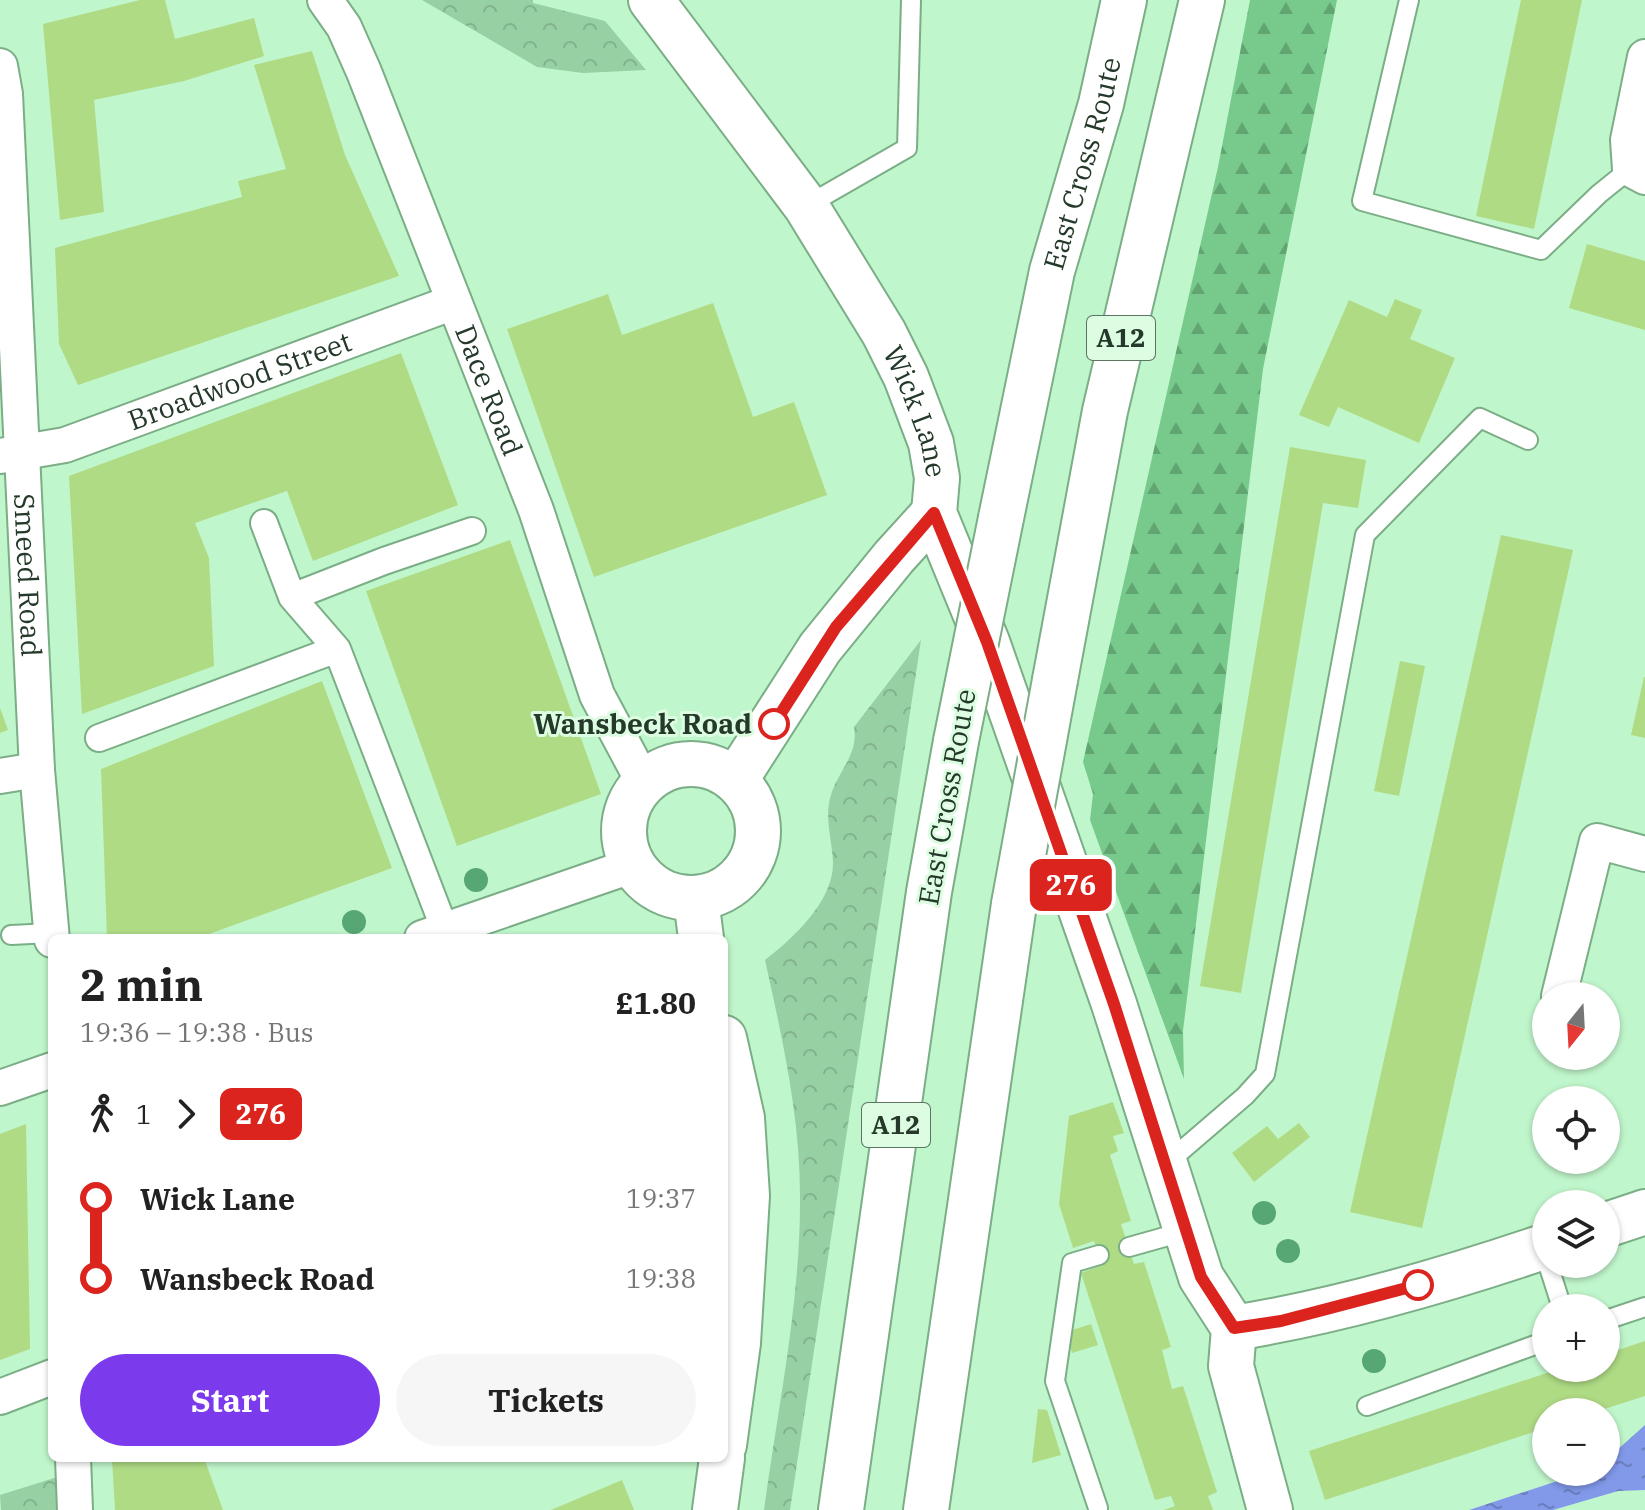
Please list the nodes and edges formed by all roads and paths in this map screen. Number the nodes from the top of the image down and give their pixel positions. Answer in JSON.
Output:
{"nodes":[{"id":1,"x":325,"y":0,"type":"edge"},
{"id":2,"x":651,"y":0,"type":"edge"},
{"id":3,"x":911,"y":0,"type":"edge"},
{"id":4,"x":1124,"y":0,"type":"edge"},
{"id":5,"x":1202,"y":0,"type":"edge"},
{"id":6,"x":1409,"y":0,"type":"edge"},
{"id":7,"x":1645,"y":57,"type":"edge"},
{"id":8,"x":0,"y":66,"type":"edge"},
{"id":9,"x":1637,"y":173,"type":"edge"},
{"id":10,"x":806,"y":206,"type":"junction"},
{"id":11,"x":454,"y":302,"type":"junction"},
{"id":12,"x":1528,"y":440,"type":"dead end"},
{"id":13,"x":11,"y":454,"type":"edge"},
{"id":14,"x":934,"y":513,"type":"junction"},
{"id":15,"x":264,"y":523,"type":"dead end"},
{"id":16,"x":472,"y":531,"type":"dead end"},
{"id":17,"x":292,"y":597,"type":"junction"},
{"id":18,"x":337,"y":649,"type":"junction"},
{"id":19,"x":99,"y":738,"type":"dead end"},
{"id":20,"x":37,"y":770,"type":"junction"},
{"id":21,"x":0,"y":776,"type":"edge"},
{"id":22,"x":736,"y":779,"type":"junction"},
{"id":23,"x":644,"y":783,"type":"junction"},
{"id":24,"x":1645,"y":854,"type":"edge"},
{"id":25,"x":631,"y":866,"type":"junction"},
{"id":26,"x":698,"y":918,"type":"edge"},
{"id":27,"x":52,"y":934,"type":"edge"},
{"id":28,"x":433,"y":934,"type":"edge"},
{"id":29,"x":11,"y":935,"type":"dead end"},
{"id":30,"x":48,"y":936,"type":"edge"},
{"id":31,"x":1562,"y":982,"type":"edge"},
{"id":32,"x":728,"y":1056,"type":"edge"},
{"id":33,"x":48,"y":1071,"type":"edge"},
{"id":34,"x":0,"y":1088,"type":"edge"},
{"id":35,"x":1165,"y":1164,"type":"junction"},
{"id":36,"x":1645,"y":1212,"type":"edge"},
{"id":37,"x":1620,"y":1220,"type":"edge"},
{"id":38,"x":1186,"y":1231,"type":"junction"},
{"id":39,"x":1129,"y":1247,"type":"dead end"},
{"id":40,"x":1099,"y":1255,"type":"dead end"},
{"id":41,"x":1532,"y":1257,"type":"edge"},
{"id":42,"x":1645,"y":1307,"type":"edge"},
{"id":43,"x":1620,"y":1315,"type":"edge"},
{"id":44,"x":1234,"y":1328,"type":"junction"},
{"id":45,"x":1532,"y":1346,"type":"edge"},
{"id":46,"x":48,"y":1379,"type":"edge"},
{"id":47,"x":0,"y":1397,"type":"edge"},
{"id":48,"x":1367,"y":1406,"type":"dead end"},
{"id":49,"x":728,"y":1416,"type":"edge"},
{"id":50,"x":73,"y":1462,"type":"edge"},
{"id":51,"x":721,"y":1462,"type":"edge"},
{"id":52,"x":1098,"y":1508,"type":"dead end"},
{"id":53,"x":75,"y":1510,"type":"edge"},
{"id":54,"x":715,"y":1510,"type":"edge"},
{"id":55,"x":841,"y":1510,"type":"edge"},
{"id":56,"x":926,"y":1510,"type":"edge"},
{"id":57,"x":1270,"y":1510,"type":"edge"}],
"edges":[{"from":1,"to":11,"type":"street","name":"Dace Road"},
{"from":2,"to":10,"type":"main road","name":"Wick Lane"},
{"from":3,"to":10,"type":"lane"},
{"from":4,"to":55,"type":"main road","name":"East Cross Route","number":"A12","bridge":true},
{"from":5,"to":56,"type":"main road","number":"A12","bridge":true},
{"from":6,"to":9,"type":"lane"},
{"from":7,"to":9,"type":"street"},
{"from":8,"to":13,"type":"street","name":"Smeed Road"},
{"from":10,"to":14,"type":"main road","name":"Wick Lane"},
{"from":11,"to":13,"type":"street","name":"Broadwood Street"},
{"from":11,"to":23,"type":"street","name":"Dace Road"},
{"from":12,"to":35,"type":"lane"},
{"from":13,"to":20,"type":"street","name":"Smeed Road"},
{"from":14,"to":22,"type":"main road"},
{"from":14,"to":35,"type":"main road","name":"Wick Lane"},
{"from":15,"to":17,"type":"street"},
{"from":16,"to":17,"type":"street"},
{"from":17,"to":18,"type":"street"},
{"from":18,"to":19,"type":"street"},
{"from":18,"to":28,"type":"street"},
{"from":20,"to":21,"type":"street"},
{"from":20,"to":27,"type":"street","name":"Smeed Road"},
{"from":22,"to":23,"type":"main road"},
{"from":22,"to":26,"type":"main road"},
{"from":23,"to":25,"type":"main road"},
{"from":24,"to":31,"type":"street"},
{"from":25,"to":26,"type":"main road"},
{"from":25,"to":28,"type":"street"},
{"from":29,"to":30,"type":"lane"},
{"from":32,"to":49,"type":"main road"},
{"from":33,"to":34,"type":"street"},
{"from":35,"to":38,"type":"main road","name":"Wick Lane"},
{"from":36,"to":37,"type":"main road"},
{"from":38,"to":39,"type":"lane"},
{"from":38,"to":44,"type":"main road","name":"Wick Lane"},
{"from":40,"to":52,"type":"lane"},
{"from":41,"to":44,"type":"main road"},
{"from":42,"to":43,"type":"lane"},
{"from":44,"to":57,"type":"main road"},
{"from":45,"to":48,"type":"lane"},
{"from":46,"to":47,"type":"street"},
{"from":50,"to":53,"type":"street"},
{"from":51,"to":54,"type":"main road"}]}
